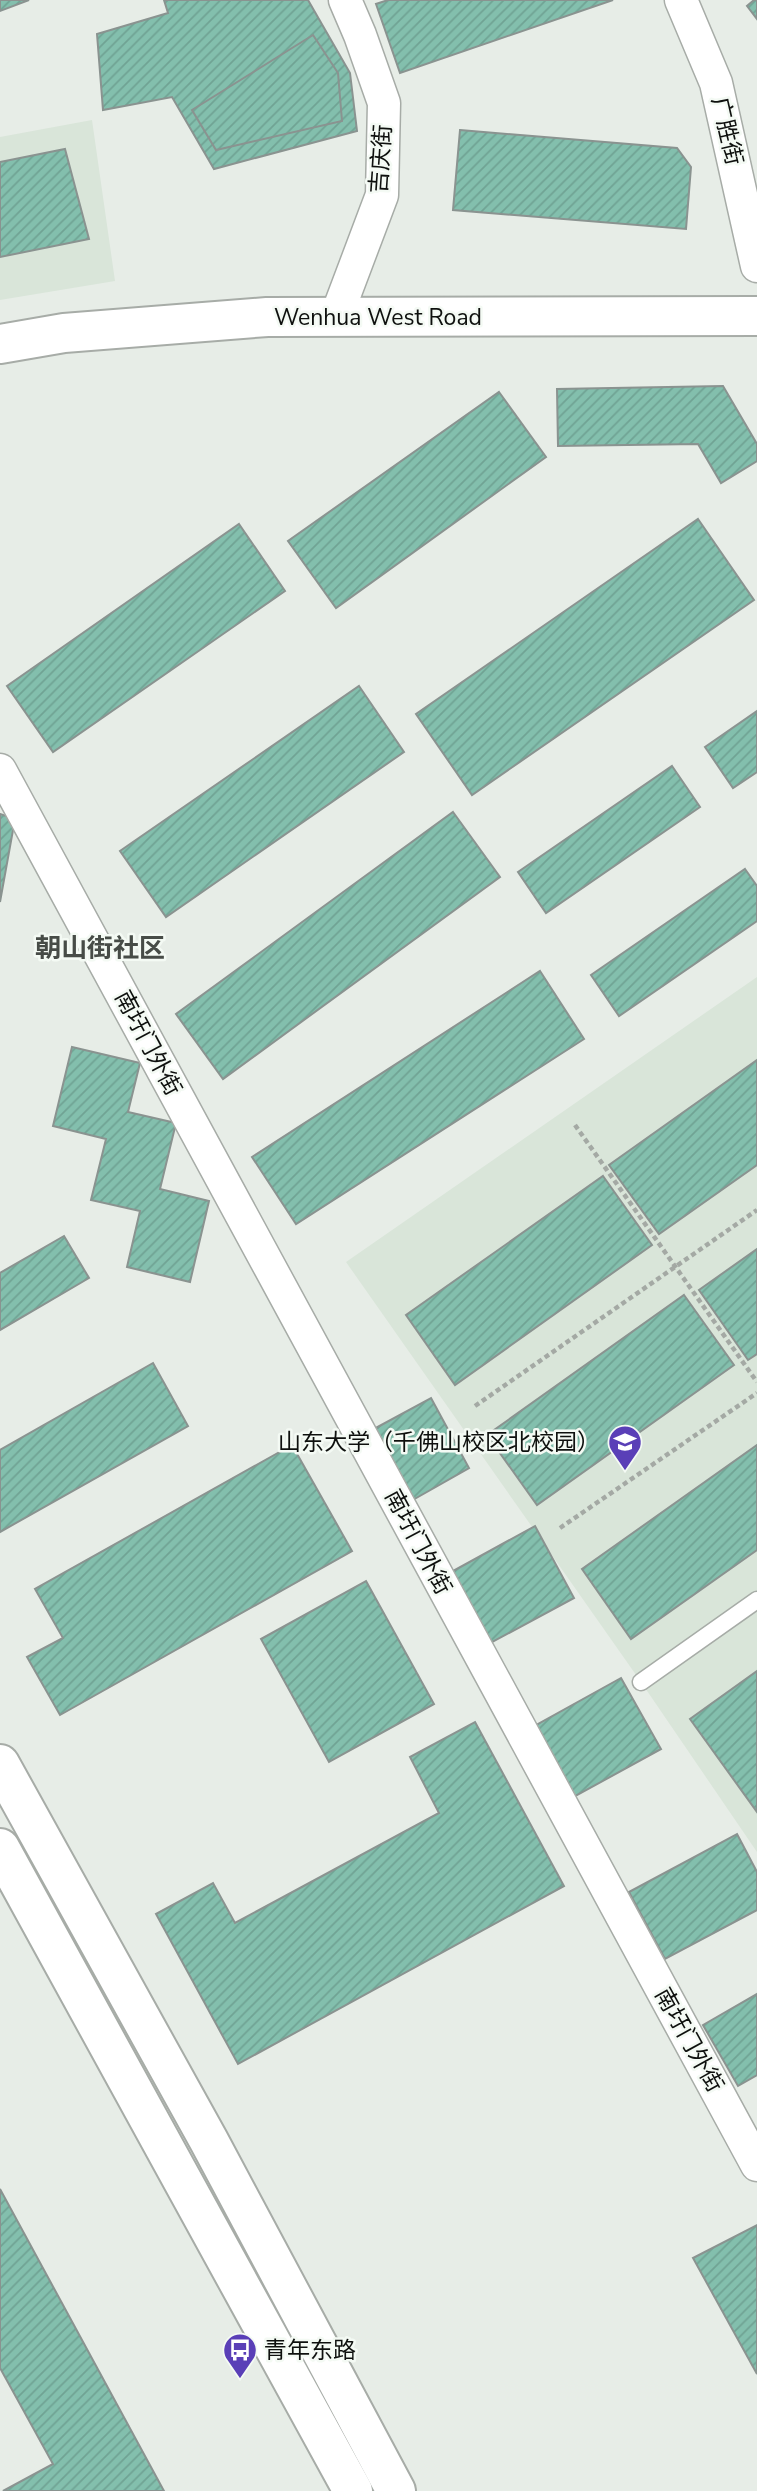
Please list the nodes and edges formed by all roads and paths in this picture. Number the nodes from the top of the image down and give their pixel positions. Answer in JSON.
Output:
{"nodes":[{"id":1,"x":345,"y":0,"type":"edge"},
{"id":2,"x":682,"y":0,"type":"edge"},
{"id":3,"x":757,"y":266,"type":"edge"},
{"id":4,"x":757,"y":316,"type":"edge"},
{"id":5,"x":335,"y":317,"type":"junction"},
{"id":6,"x":0,"y":344,"type":"edge"},
{"id":7,"x":0,"y":770,"type":"edge"},
{"id":8,"x":575,"y":1125,"type":"dead end"},
{"id":9,"x":757,"y":1210,"type":"edge"},
{"id":10,"x":676,"y":1268,"type":"junction"},
{"id":11,"x":757,"y":1382,"type":"edge"},
{"id":12,"x":757,"y":1394,"type":"edge"},
{"id":13,"x":475,"y":1406,"type":"dead end"},
{"id":14,"x":560,"y":1528,"type":"dead end"},
{"id":15,"x":757,"y":1600,"type":"edge"},
{"id":16,"x":641,"y":1682,"type":"dead end"},
{"id":17,"x":0,"y":1764,"type":"edge"},
{"id":18,"x":0,"y":1848,"type":"edge"},
{"id":19,"x":757,"y":2165,"type":"edge"},
{"id":20,"x":354,"y":2491,"type":"edge"},
{"id":21,"x":396,"y":2491,"type":"edge"}],
"edges":[{"from":1,"to":5,"type":"street","name":"吉庆街"},
{"from":2,"to":3,"type":"street","name":"广胜街"},
{"from":4,"to":5,"type":"main road","name":"Wenhua West Road"},
{"from":5,"to":6,"type":"main road","name":"Wenhua West Road"},
{"from":7,"to":19,"type":"street","name":"南圩门外街"},
{"from":8,"to":10,"type":"path"},
{"from":9,"to":10,"type":"path"},
{"from":10,"to":11,"type":"path"},
{"from":10,"to":13,"type":"path"},
{"from":12,"to":14,"type":"path"},
{"from":15,"to":16,"type":"lane"},
{"from":17,"to":21,"type":"main road"},
{"from":18,"to":20,"type":"main road"}]}
